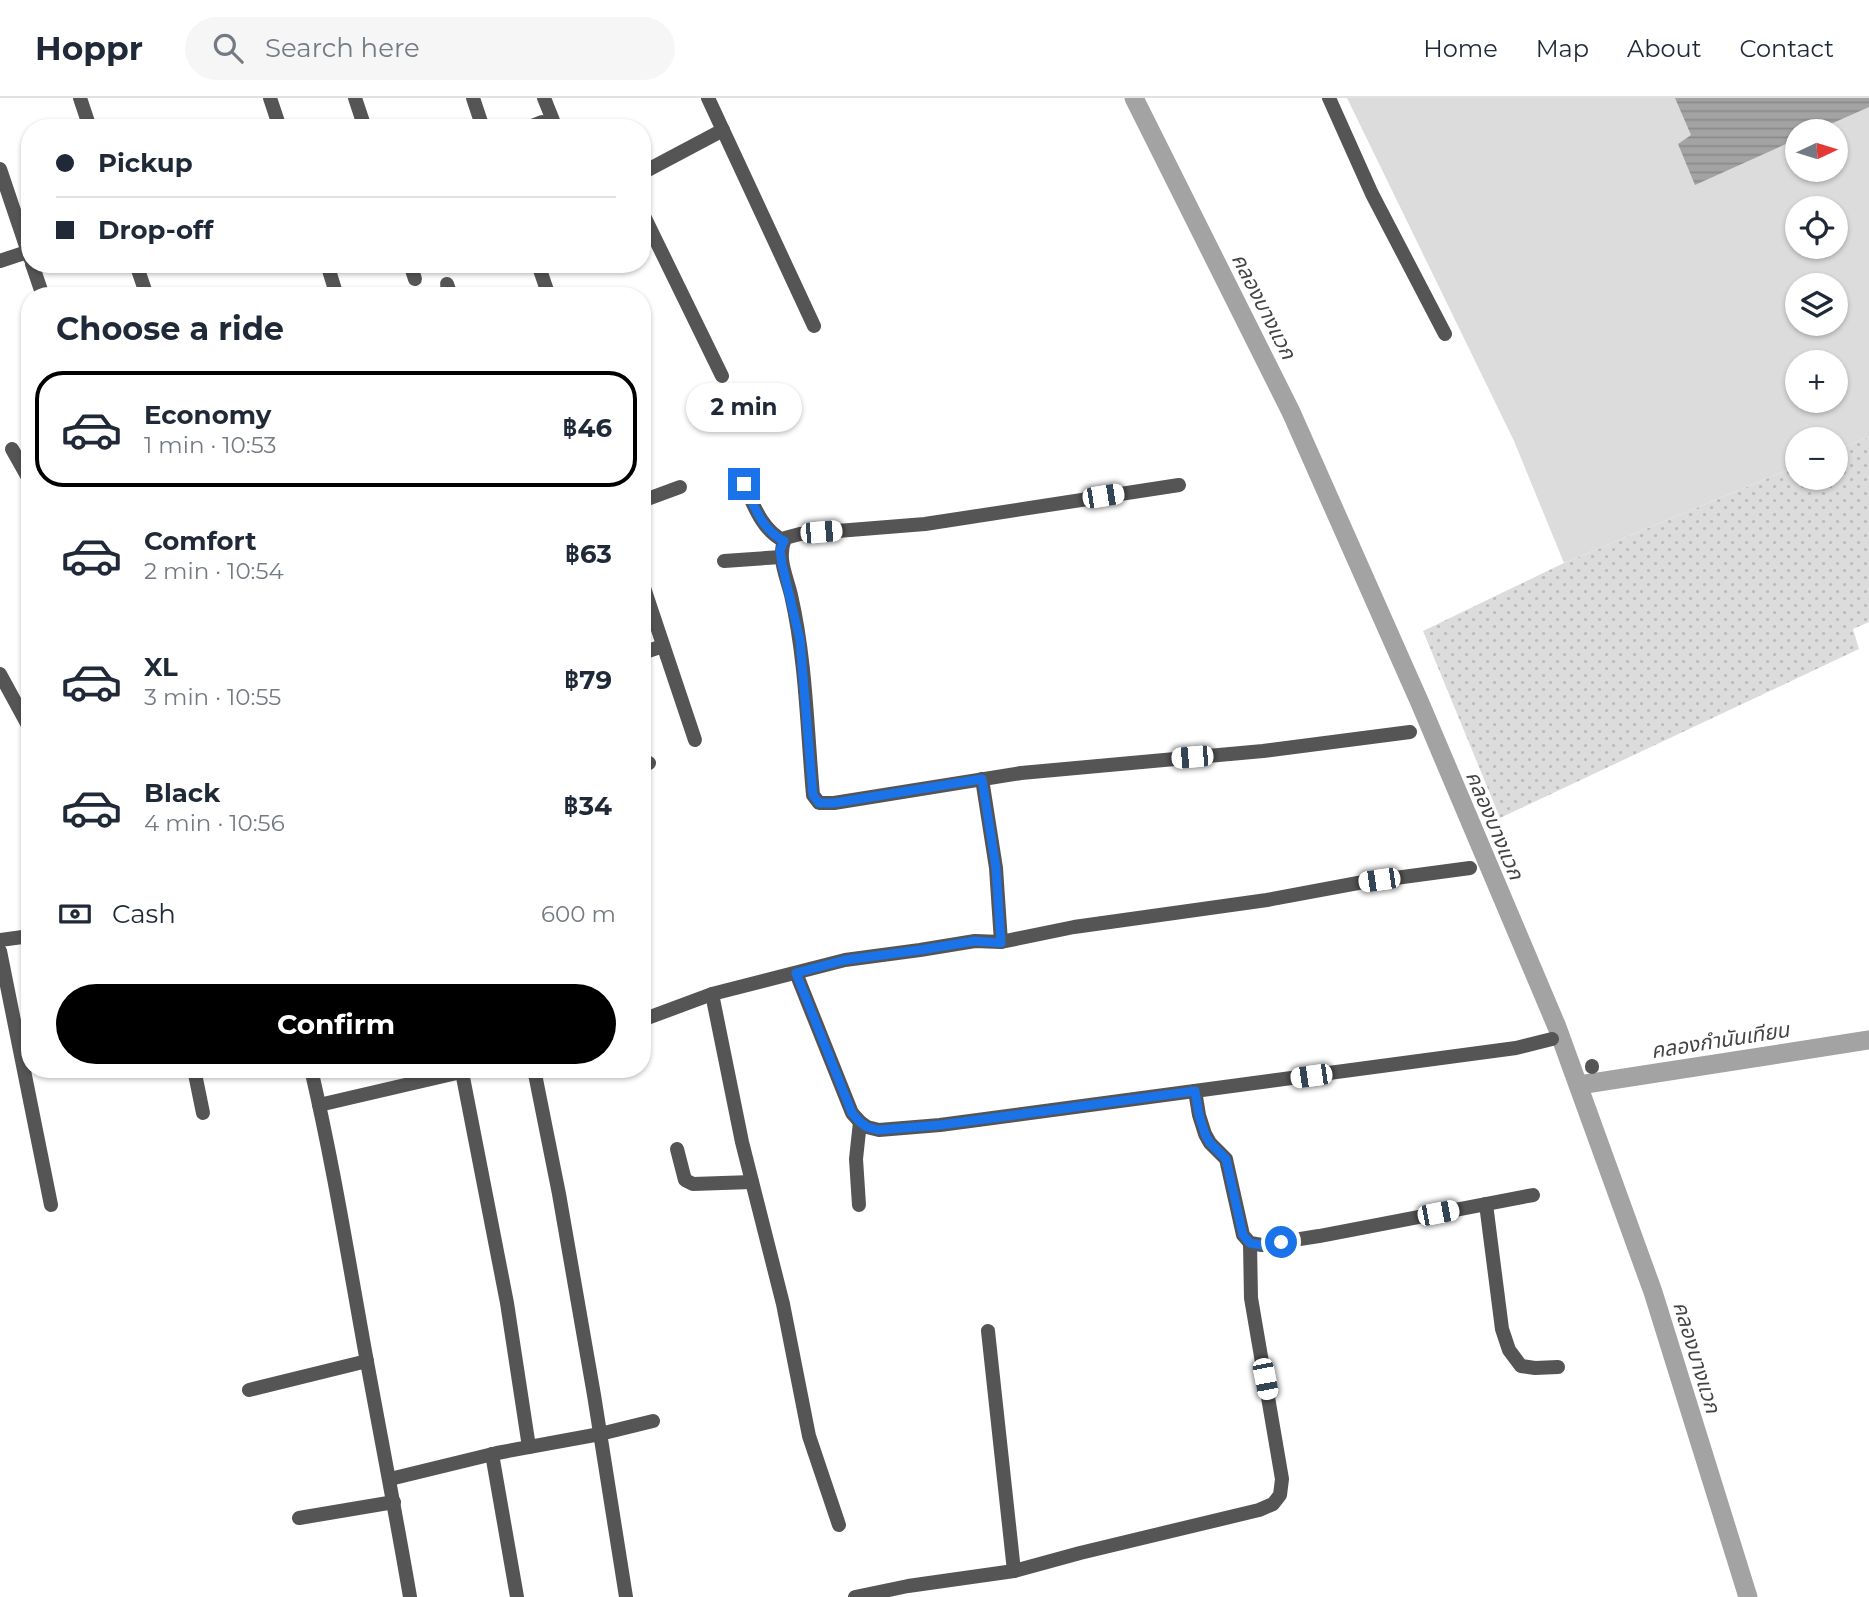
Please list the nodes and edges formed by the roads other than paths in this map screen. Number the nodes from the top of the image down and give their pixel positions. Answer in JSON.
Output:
{"nodes":[{"id":1,"x":80,"y":98,"type":"edge"},
{"id":2,"x":270,"y":98,"type":"edge"},
{"id":3,"x":355,"y":98,"type":"edge"},
{"id":4,"x":473,"y":98,"type":"edge"},
{"id":5,"x":544,"y":98,"type":"edge"},
{"id":6,"x":708,"y":98,"type":"edge"},
{"id":7,"x":1329,"y":98,"type":"edge"},
{"id":8,"x":87,"y":119,"type":"edge"},
{"id":9,"x":277,"y":119,"type":"edge"},
{"id":10,"x":362,"y":119,"type":"edge"},
{"id":11,"x":480,"y":119,"type":"edge"},
{"id":12,"x":548,"y":119,"type":"edge"},
{"id":13,"x":723,"y":130,"type":"junction"},
{"id":14,"x":651,"y":168,"type":"edge"},
{"id":15,"x":0,"y":169,"type":"edge"},
{"id":16,"x":21,"y":230,"type":"edge"},
{"id":17,"x":651,"y":230,"type":"edge"},
{"id":18,"x":21,"y":258,"type":"edge"},
{"id":19,"x":0,"y":261,"type":"edge"},
{"id":20,"x":814,"y":326,"type":"dead end"},
{"id":21,"x":1445,"y":334,"type":"dead end"},
{"id":22,"x":722,"y":376,"type":"dead end"},
{"id":23,"x":12,"y":449,"type":"dead end"},
{"id":24,"x":21,"y":465,"type":"edge"},
{"id":25,"x":744,"y":484,"type":"dead end"},
{"id":26,"x":1179,"y":485,"type":"dead end"},
{"id":27,"x":680,"y":487,"type":"dead end"},
{"id":28,"x":651,"y":498,"type":"edge"},
{"id":29,"x":784,"y":541,"type":"junction"},
{"id":30,"x":781,"y":557,"type":"junction"},
{"id":31,"x":724,"y":561,"type":"dead end"},
{"id":32,"x":651,"y":609,"type":"edge"},
{"id":33,"x":663,"y":646,"type":"junction"},
{"id":34,"x":651,"y":650,"type":"edge"},
{"id":35,"x":0,"y":674,"type":"edge"},
{"id":36,"x":21,"y":712,"type":"edge"},
{"id":37,"x":1410,"y":732,"type":"dead end"},
{"id":38,"x":695,"y":740,"type":"dead end"},
{"id":39,"x":982,"y":779,"type":"junction"},
{"id":40,"x":1471,"y":868,"type":"dead end"},
{"id":41,"x":21,"y":937,"type":"edge"},
{"id":42,"x":0,"y":940,"type":"edge"},
{"id":43,"x":1001,"y":943,"type":"junction"},
{"id":44,"x":0,"y":951,"type":"edge"},
{"id":45,"x":796,"y":973,"type":"junction"},
{"id":46,"x":712,"y":994,"type":"junction"},
{"id":47,"x":651,"y":1017,"type":"edge"},
{"id":48,"x":1552,"y":1039,"type":"dead end"},
{"id":49,"x":21,"y":1056,"type":"edge"},
{"id":50,"x":26,"y":1078,"type":"edge"},
{"id":51,"x":196,"y":1078,"type":"edge"},
{"id":52,"x":313,"y":1078,"type":"edge"},
{"id":53,"x":437,"y":1078,"type":"edge"},
{"id":54,"x":469,"y":1078,"type":"edge"},
{"id":55,"x":536,"y":1078,"type":"edge"},
{"id":56,"x":1195,"y":1091,"type":"junction"},
{"id":57,"x":319,"y":1105,"type":"junction"},
{"id":58,"x":203,"y":1113,"type":"dead end"},
{"id":59,"x":860,"y":1122,"type":"junction"},
{"id":60,"x":677,"y":1149,"type":"dead end"},
{"id":61,"x":752,"y":1182,"type":"junction"},
{"id":62,"x":1534,"y":1195,"type":"dead end"},
{"id":63,"x":1486,"y":1204,"type":"junction"},
{"id":64,"x":51,"y":1205,"type":"dead end"},
{"id":65,"x":859,"y":1205,"type":"dead end"},
{"id":66,"x":1250,"y":1243,"type":"junction"},
{"id":67,"x":988,"y":1331,"type":"dead end"},
{"id":68,"x":367,"y":1361,"type":"junction"},
{"id":69,"x":1558,"y":1367,"type":"dead end"},
{"id":70,"x":249,"y":1390,"type":"dead end"},
{"id":71,"x":653,"y":1421,"type":"dead end"},
{"id":72,"x":600,"y":1434,"type":"junction"},
{"id":73,"x":529,"y":1447,"type":"junction"},
{"id":74,"x":492,"y":1454,"type":"junction"},
{"id":75,"x":390,"y":1479,"type":"junction"},
{"id":76,"x":394,"y":1502,"type":"junction"},
{"id":77,"x":299,"y":1518,"type":"dead end"},
{"id":78,"x":839,"y":1525,"type":"dead end"},
{"id":79,"x":1014,"y":1571,"type":"junction"},
{"id":80,"x":410,"y":1597,"type":"edge"},
{"id":81,"x":517,"y":1597,"type":"edge"},
{"id":82,"x":625,"y":1597,"type":"edge"},
{"id":83,"x":855,"y":1597,"type":"edge"}],
"edges":[{"from":1,"to":8,"type":"street"},
{"from":2,"to":9,"type":"street"},
{"from":3,"to":10,"type":"street"},
{"from":4,"to":11,"type":"street"},
{"from":5,"to":12,"type":"street"},
{"from":6,"to":13,"type":"street"},
{"from":7,"to":21,"type":"street"},
{"from":13,"to":14,"type":"street"},
{"from":13,"to":20,"type":"street"},
{"from":15,"to":16,"type":"street"},
{"from":17,"to":22,"type":"street"},
{"from":18,"to":19,"type":"street"},
{"from":23,"to":24,"type":"street"},
{"from":25,"to":29,"type":"street"},
{"from":26,"to":29,"type":"street"},
{"from":27,"to":28,"type":"street"},
{"from":29,"to":30,"type":"street"},
{"from":30,"to":31,"type":"street"},
{"from":30,"to":39,"type":"street"},
{"from":32,"to":33,"type":"street"},
{"from":33,"to":34,"type":"street"},
{"from":33,"to":38,"type":"street"},
{"from":35,"to":36,"type":"street"},
{"from":37,"to":39,"type":"street"},
{"from":39,"to":43,"type":"street"},
{"from":40,"to":43,"type":"street"},
{"from":41,"to":42,"type":"street"},
{"from":43,"to":45,"type":"street"},
{"from":44,"to":49,"type":"street"},
{"from":45,"to":46,"type":"street"},
{"from":45,"to":59,"type":"street"},
{"from":46,"to":47,"type":"street"},
{"from":46,"to":61,"type":"street"},
{"from":48,"to":56,"type":"street"},
{"from":50,"to":64,"type":"street"},
{"from":51,"to":58,"type":"street"},
{"from":52,"to":57,"type":"street"},
{"from":53,"to":57,"type":"street"},
{"from":54,"to":73,"type":"street"},
{"from":55,"to":72,"type":"street"},
{"from":56,"to":59,"type":"street"},
{"from":56,"to":66,"type":"street"},
{"from":57,"to":68,"type":"street"},
{"from":59,"to":65,"type":"street"},
{"from":60,"to":61,"type":"street"},
{"from":61,"to":78,"type":"street"},
{"from":62,"to":63,"type":"street"},
{"from":63,"to":66,"type":"street"},
{"from":63,"to":69,"type":"street"},
{"from":66,"to":79,"type":"street"},
{"from":67,"to":79,"type":"street"},
{"from":68,"to":70,"type":"street"},
{"from":68,"to":75,"type":"street"},
{"from":71,"to":72,"type":"street"},
{"from":72,"to":73,"type":"street"},
{"from":72,"to":82,"type":"street"},
{"from":73,"to":74,"type":"street"},
{"from":74,"to":75,"type":"street"},
{"from":74,"to":81,"type":"street"},
{"from":75,"to":76,"type":"street"},
{"from":76,"to":77,"type":"street"},
{"from":76,"to":80,"type":"street"},
{"from":79,"to":83,"type":"street"}]}
